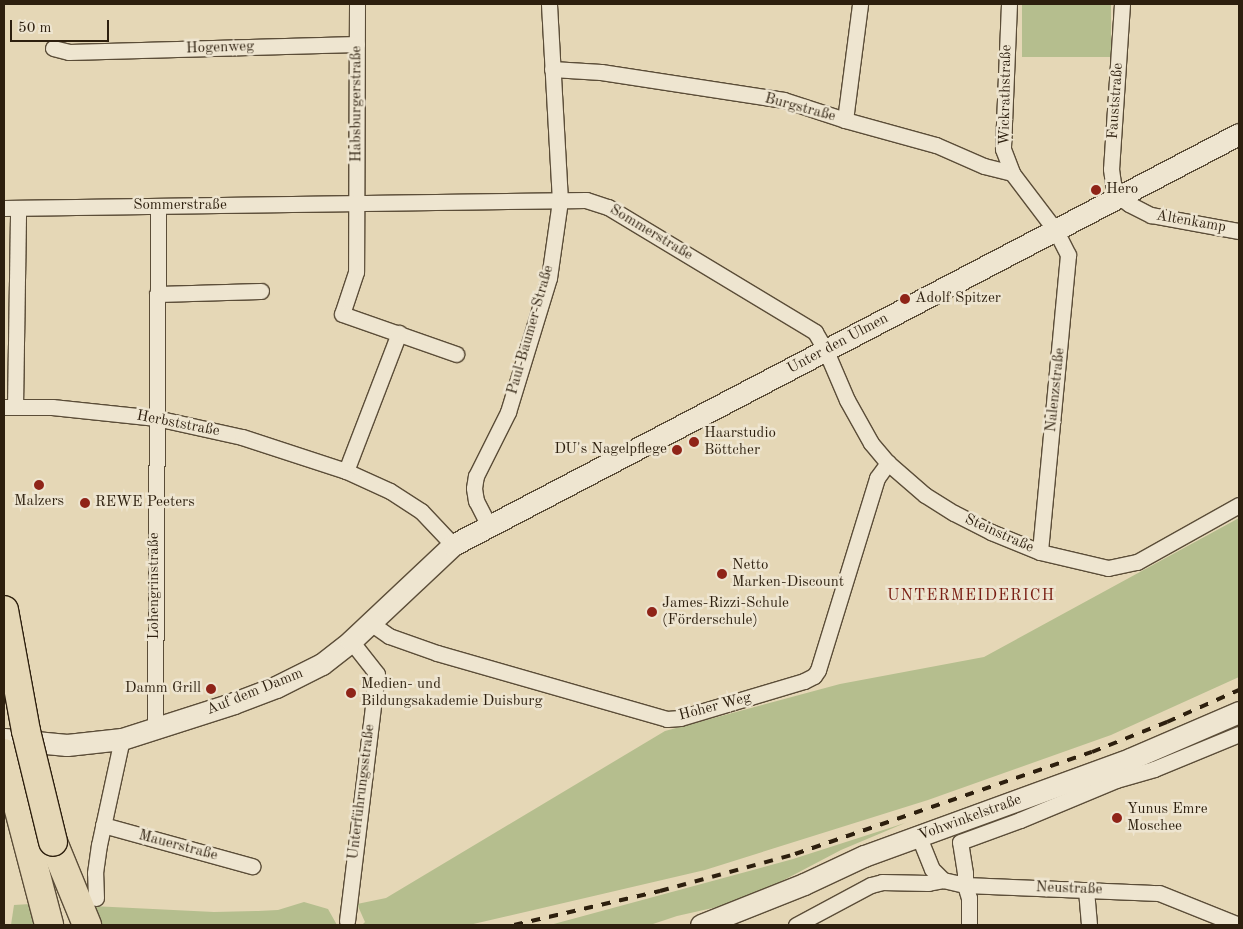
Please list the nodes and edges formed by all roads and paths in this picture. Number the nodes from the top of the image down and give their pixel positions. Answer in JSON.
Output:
{"nodes":[{"id":1,"x":356,"y":4,"type":"edge"},
{"id":2,"x":550,"y":4,"type":"edge"},
{"id":3,"x":860,"y":4,"type":"edge"},
{"id":4,"x":1009,"y":4,"type":"edge"},
{"id":5,"x":1122,"y":4,"type":"edge"},
{"id":6,"x":357,"y":44,"type":"junction"},
{"id":7,"x":53,"y":48,"type":"dead end"},
{"id":8,"x":552,"y":69,"type":"junction"},
{"id":9,"x":845,"y":120,"type":"junction"},
{"id":10,"x":1239,"y":134,"type":"edge"},
{"id":11,"x":1012,"y":173,"type":"junction"},
{"id":12,"x":1118,"y":196,"type":"junction"},
{"id":13,"x":560,"y":201,"type":"junction"},
{"id":14,"x":356,"y":204,"type":"junction"},
{"id":15,"x":158,"y":206,"type":"junction"},
{"id":16,"x":11,"y":208,"type":"edge"},
{"id":17,"x":1056,"y":230,"type":"junction"},
{"id":18,"x":1239,"y":231,"type":"edge"},
{"id":19,"x":261,"y":291,"type":"dead end"},
{"id":20,"x":157,"y":294,"type":"junction"},
{"id":21,"x":399,"y":333,"type":"junction"},
{"id":22,"x":826,"y":351,"type":"junction"},
{"id":23,"x":456,"y":354,"type":"dead end"},
{"id":24,"x":9,"y":407,"type":"edge"},
{"id":25,"x":156,"y":418,"type":"junction"},
{"id":26,"x":888,"y":463,"type":"junction"},
{"id":27,"x":346,"y":471,"type":"junction"},
{"id":28,"x":1239,"y":505,"type":"edge"},
{"id":29,"x":490,"y":526,"type":"junction"},
{"id":30,"x":453,"y":545,"type":"junction"},
{"id":31,"x":1040,"y":552,"type":"junction"},
{"id":32,"x":4,"y":610,"type":"edge"},
{"id":33,"x":372,"y":624,"type":"junction"},
{"id":34,"x":351,"y":641,"type":"junction"},
{"id":35,"x":1239,"y":712,"type":"edge"},
{"id":36,"x":155,"y":729,"type":"junction"},
{"id":37,"x":1239,"y":734,"type":"edge"},
{"id":38,"x":122,"y":738,"type":"junction"},
{"id":39,"x":4,"y":739,"type":"edge"},
{"id":40,"x":4,"y":753,"type":"edge"},
{"id":41,"x":103,"y":825,"type":"junction"},
{"id":42,"x":919,"y":837,"type":"junction"},
{"id":43,"x":53,"y":842,"type":"junction"},
{"id":44,"x":252,"y":866,"type":"dead end"},
{"id":45,"x":943,"y":880,"type":"junction"},
{"id":46,"x":964,"y":885,"type":"junction"},
{"id":47,"x":1086,"y":890,"type":"junction"},
{"id":48,"x":96,"y":898,"type":"dead end"},
{"id":49,"x":1210,"y":920,"type":"edge"},
{"id":50,"x":347,"y":921,"type":"dead end"},
{"id":51,"x":49,"y":925,"type":"edge"},
{"id":52,"x":75,"y":925,"type":"edge"},
{"id":53,"x":87,"y":925,"type":"edge"},
{"id":54,"x":701,"y":925,"type":"edge"},
{"id":55,"x":796,"y":925,"type":"edge"},
{"id":56,"x":969,"y":925,"type":"edge"},
{"id":57,"x":1089,"y":925,"type":"edge"},
{"id":58,"x":1239,"y":925,"type":"edge"}],
"edges":[{"from":1,"to":6,"type":"street","name":"Habsburgerstraße"},
{"from":2,"to":8,"type":"street","name":"Paul-Bäumer-Straße"},
{"from":3,"to":9,"type":"street"},
{"from":4,"to":11,"type":"street","name":"Wickrathstraße"},
{"from":5,"to":12,"type":"street","name":"Fauststraße"},
{"from":6,"to":7,"type":"street","name":"Hogenweg"},
{"from":6,"to":14,"type":"street","name":"Habsburgerstraße"},
{"from":8,"to":9,"type":"street","name":"Burgstraße"},
{"from":8,"to":13,"type":"street","name":"Paul-Bäumer-Straße"},
{"from":9,"to":11,"type":"street","name":"Burgstraße"},
{"from":10,"to":12,"type":"street","name":"Unter den Ulmen"},
{"from":11,"to":17,"type":"street","name":"Wickrathstraße"},
{"from":12,"to":17,"type":"street","name":"Unter den Ulmen"},
{"from":12,"to":18,"type":"street","name":"Altenkamp"},
{"from":13,"to":14,"type":"street","name":"Sommerstraße"},
{"from":13,"to":22,"type":"street","name":"Sommerstraße"},
{"from":13,"to":29,"type":"street","name":"Paul-Bäumer-Straße"},
{"from":14,"to":15,"type":"street","name":"Sommerstraße"},
{"from":14,"to":21,"type":"street"},
{"from":15,"to":16,"type":"street","name":"Sommerstraße"},
{"from":15,"to":20,"type":"street","name":"Lohengrinstraße"},
{"from":16,"to":24,"type":"street"},
{"from":17,"to":22,"type":"street","name":"Unter den Ulmen"},
{"from":17,"to":31,"type":"street","name":"Nalenzstraße"},
{"from":19,"to":20,"type":"street"},
{"from":20,"to":25,"type":"street","name":"Lohengrinstraße"},
{"from":21,"to":23,"type":"street"},
{"from":21,"to":27,"type":"street"},
{"from":22,"to":26,"type":"street","name":"Steinstraße"},
{"from":22,"to":29,"type":"street","name":"Unter den Ulmen"},
{"from":24,"to":25,"type":"street","name":"Herbststraße"},
{"from":25,"to":27,"type":"street","name":"Herbststraße"},
{"from":25,"to":36,"type":"street","name":"Lohengrinstraße"},
{"from":26,"to":31,"type":"street","name":"Steinstraße"},
{"from":26,"to":33,"type":"street","name":"Hoher Weg"},
{"from":27,"to":30,"type":"street","name":"Herbststraße"},
{"from":28,"to":31,"type":"street","name":"Steinstraße"},
{"from":29,"to":30,"type":"street","name":"Auf dem Damm"},
{"from":30,"to":33,"type":"street","name":"Auf dem Damm"},
{"from":32,"to":43,"type":"highway","bridge":true},
{"from":33,"to":34,"type":"street","name":"Auf dem Damm"},
{"from":34,"to":36,"type":"street","name":"Auf dem Damm"},
{"from":34,"to":50,"type":"street","name":"Unterführungsstraße"},
{"from":35,"to":42,"type":"street","name":"Vohwinkelstraße"},
{"from":36,"to":38,"type":"street","name":"Auf dem Damm"},
{"from":37,"to":46,"type":"street"},
{"from":38,"to":39,"type":"street","name":"Auf dem Damm"},
{"from":38,"to":41,"type":"street"},
{"from":40,"to":51,"type":"highway"},
{"from":41,"to":44,"type":"street","name":"Mauerstraße"},
{"from":41,"to":48,"type":"street"},
{"from":42,"to":45,"type":"street"},
{"from":42,"to":54,"type":"street","name":"Vohwinkelstraße"},
{"from":43,"to":52,"type":"highway"},
{"from":43,"to":53,"type":"highway"},
{"from":45,"to":46,"type":"street","name":"Neustraße"},
{"from":45,"to":55,"type":"street"},
{"from":46,"to":47,"type":"street","name":"Neustraße"},
{"from":46,"to":56,"type":"street"},
{"from":47,"to":49,"type":"street","name":"Neustraße"},
{"from":47,"to":57,"type":"street"},
{"from":49,"to":58,"type":"street","name":"Neustraße"}]}
